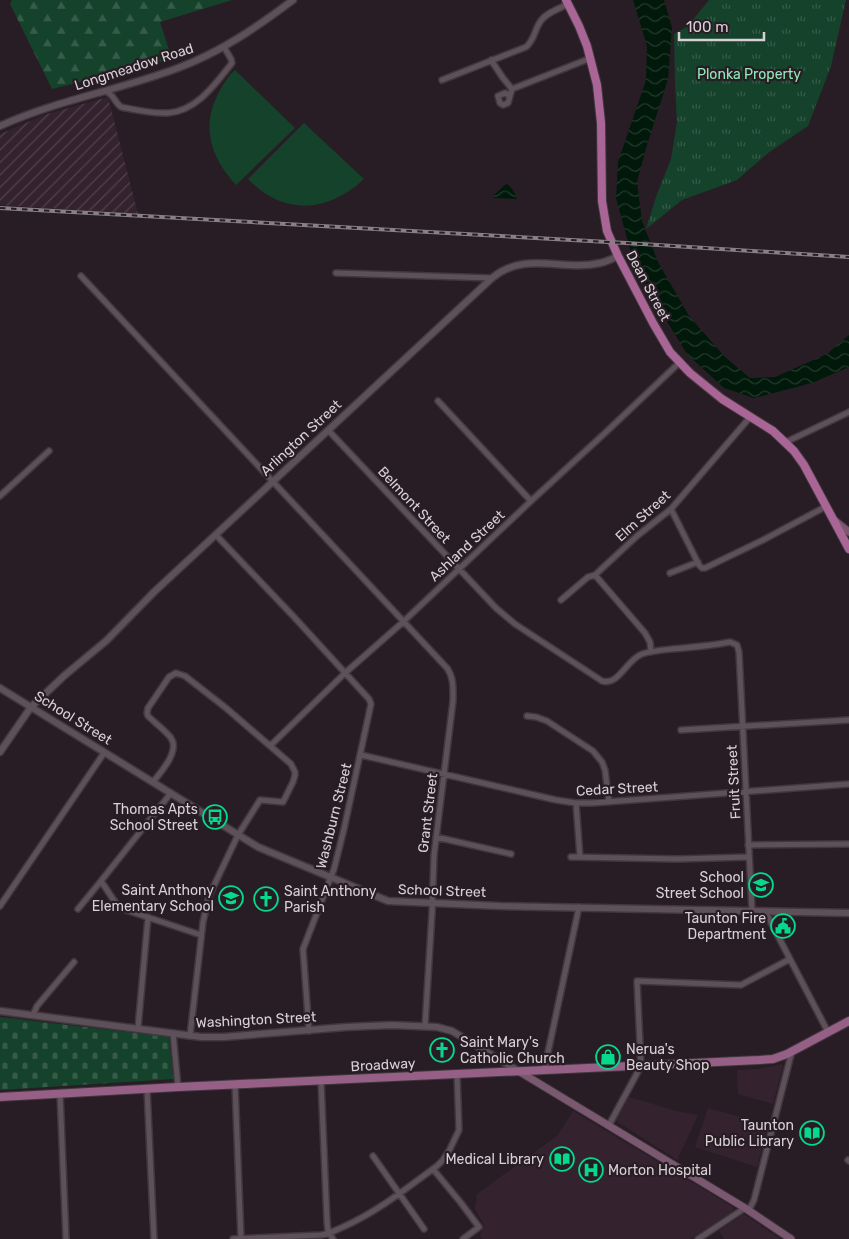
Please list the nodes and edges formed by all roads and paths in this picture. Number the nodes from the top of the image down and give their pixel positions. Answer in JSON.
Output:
{"nodes":[{"id":1,"x":293,"y":0,"type":"edge"},
{"id":2,"x":567,"y":2,"type":"edge"},
{"id":3,"x":224,"y":47,"type":"junction"},
{"id":4,"x":591,"y":58,"type":"junction"},
{"id":5,"x":491,"y":60,"type":"junction"},
{"id":6,"x":442,"y":80,"type":"dead end"},
{"id":7,"x":512,"y":89,"type":"junction"},
{"id":8,"x":105,"y":91,"type":"junction"},
{"id":9,"x":510,"y":96,"type":"dead end"},
{"id":10,"x":0,"y":126,"type":"edge"},
{"id":11,"x":618,"y":256,"type":"junction"},
{"id":12,"x":336,"y":273,"type":"dead end"},
{"id":13,"x":81,"y":276,"type":"dead end"},
{"id":14,"x":492,"y":278,"type":"junction"},
{"id":15,"x":679,"y":362,"type":"junction"},
{"id":16,"x":438,"y":401,"type":"dead end"},
{"id":17,"x":849,"y":412,"type":"edge"},
{"id":18,"x":751,"y":416,"type":"junction"},
{"id":19,"x":328,"y":430,"type":"junction"},
{"id":20,"x":786,"y":442,"type":"junction"},
{"id":21,"x":49,"y":451,"type":"dead end"},
{"id":22,"x":273,"y":482,"type":"junction"},
{"id":23,"x":0,"y":496,"type":"edge"},
{"id":24,"x":531,"y":501,"type":"junction"},
{"id":25,"x":825,"y":507,"type":"junction"},
{"id":26,"x":671,"y":509,"type":"junction"},
{"id":27,"x":832,"y":519,"type":"junction"},
{"id":28,"x":849,"y":532,"type":"edge"},
{"id":29,"x":216,"y":536,"type":"junction"},
{"id":30,"x":849,"y":549,"type":"edge"},
{"id":31,"x":698,"y":562,"type":"junction"},
{"id":32,"x":459,"y":570,"type":"junction"},
{"id":33,"x":670,"y":573,"type":"dead end"},
{"id":34,"x":595,"y":575,"type":"junction"},
{"id":35,"x":560,"y":600,"type":"dead end"},
{"id":36,"x":403,"y":622,"type":"junction"},
{"id":37,"x":652,"y":652,"type":"junction"},
{"id":38,"x":345,"y":673,"type":"junction"},
{"id":39,"x":0,"y":688,"type":"edge"},
{"id":40,"x":31,"y":707,"type":"junction"},
{"id":41,"x":527,"y":716,"type":"dead end"},
{"id":42,"x":849,"y":720,"type":"edge"},
{"id":43,"x":743,"y":726,"type":"junction"},
{"id":44,"x":681,"y":730,"type":"dead end"},
{"id":45,"x":270,"y":746,"type":"junction"},
{"id":46,"x":0,"y":752,"type":"edge"},
{"id":47,"x":104,"y":753,"type":"junction"},
{"id":48,"x":361,"y":755,"type":"junction"},
{"id":49,"x":444,"y":773,"type":"junction"},
{"id":50,"x":153,"y":782,"type":"junction"},
{"id":51,"x":849,"y":784,"type":"edge"},
{"id":52,"x":746,"y":791,"type":"junction"},
{"id":53,"x":171,"y":793,"type":"junction"},
{"id":54,"x":609,"y":802,"type":"junction"},
{"id":55,"x":576,"y":803,"type":"junction"},
{"id":56,"x":238,"y":835,"type":"junction"},
{"id":57,"x":436,"y":837,"type":"junction"},
{"id":58,"x":748,"y":844,"type":"junction"},
{"id":59,"x":849,"y":844,"type":"edge"},
{"id":60,"x":510,"y":854,"type":"dead end"},
{"id":61,"x":571,"y":857,"type":"dead end"},
{"id":62,"x":580,"y":857,"type":"junction"},
{"id":63,"x":749,"y":857,"type":"junction"},
{"id":64,"x":331,"y":878,"type":"junction"},
{"id":65,"x":101,"y":880,"type":"junction"},
{"id":66,"x":433,"y":903,"type":"junction"},
{"id":67,"x":0,"y":906,"type":"edge"},
{"id":68,"x":579,"y":907,"type":"junction"},
{"id":69,"x":78,"y":909,"type":"dead end"},
{"id":70,"x":752,"y":910,"type":"junction"},
{"id":71,"x":765,"y":911,"type":"junction"},
{"id":72,"x":849,"y":913,"type":"edge"},
{"id":73,"x":148,"y":917,"type":"junction"},
{"id":74,"x":202,"y":934,"type":"junction"},
{"id":75,"x":790,"y":959,"type":"junction"},
{"id":76,"x":74,"y":962,"type":"dead end"},
{"id":77,"x":0,"y":1011,"type":"edge"},
{"id":78,"x":32,"y":1015,"type":"junction"},
{"id":79,"x":849,"y":1021,"type":"edge"},
{"id":80,"x":425,"y":1026,"type":"junction"},
{"id":81,"x":138,"y":1028,"type":"junction"},
{"id":82,"x":309,"y":1031,"type":"junction"},
{"id":83,"x":828,"y":1032,"type":"junction"},
{"id":84,"x":174,"y":1033,"type":"junction"},
{"id":85,"x":190,"y":1036,"type":"junction"},
{"id":86,"x":792,"y":1052,"type":"junction"},
{"id":87,"x":641,"y":1066,"type":"junction"},
{"id":88,"x":544,"y":1071,"type":"junction"},
{"id":89,"x":520,"y":1072,"type":"junction"},
{"id":90,"x":458,"y":1074,"type":"junction"},
{"id":91,"x":322,"y":1081,"type":"junction"},
{"id":92,"x":235,"y":1085,"type":"junction"},
{"id":93,"x":178,"y":1087,"type":"junction"},
{"id":94,"x":147,"y":1089,"type":"junction"},
{"id":95,"x":60,"y":1094,"type":"junction"},
{"id":96,"x":0,"y":1097,"type":"edge"},
{"id":97,"x":609,"y":1125,"type":"junction"},
{"id":98,"x":373,"y":1156,"type":"dead end"},
{"id":99,"x":433,"y":1169,"type":"junction"},
{"id":100,"x":399,"y":1193,"type":"junction"},
{"id":101,"x":747,"y":1209,"type":"junction"},
{"id":102,"x":424,"y":1229,"type":"dead end"},
{"id":103,"x":329,"y":1233,"type":"junction"},
{"id":104,"x":66,"y":1239,"type":"edge"},
{"id":105,"x":154,"y":1239,"type":"edge"},
{"id":106,"x":234,"y":1239,"type":"edge"},
{"id":107,"x":241,"y":1239,"type":"edge"},
{"id":108,"x":333,"y":1239,"type":"edge"},
{"id":109,"x":463,"y":1239,"type":"edge"},
{"id":110,"x":698,"y":1239,"type":"edge"},
{"id":111,"x":791,"y":1239,"type":"edge"}],
"edges":[{"from":1,"to":3,"type":"street","name":"Longmeadow Road"},
{"from":2,"to":4,"type":"highway","name":"Dean Street"},
{"from":2,"to":5,"type":"street"},
{"from":3,"to":8,"type":"street","name":"Longmeadow Road"},
{"from":3,"to":8,"type":"street"},
{"from":4,"to":7,"type":"street"},
{"from":4,"to":11,"type":"highway","name":"Dean Street"},
{"from":5,"to":6,"type":"street"},
{"from":5,"to":7,"type":"street"},
{"from":7,"to":9,"type":"street"},
{"from":8,"to":10,"type":"street","name":"Longmeadow Road"},
{"from":11,"to":14,"type":"street","name":"Arlington Street"},
{"from":11,"to":15,"type":"highway","name":"Dean Street"},
{"from":12,"to":14,"type":"street"},
{"from":13,"to":22,"type":"street","name":"Grant Street"},
{"from":14,"to":19,"type":"street","name":"Arlington Street"},
{"from":15,"to":18,"type":"highway","name":"Dean Street"},
{"from":15,"to":24,"type":"street","name":"Ashland Street"},
{"from":16,"to":24,"type":"street"},
{"from":17,"to":20,"type":"street"},
{"from":18,"to":20,"type":"highway","name":"Dean Street"},
{"from":18,"to":26,"type":"street","name":"Elm Street"},
{"from":19,"to":22,"type":"street","name":"Arlington Street"},
{"from":19,"to":32,"type":"street","name":"Belmont Street"},
{"from":20,"to":25,"type":"highway","name":"Dean Street"},
{"from":21,"to":23,"type":"street"},
{"from":22,"to":29,"type":"street","name":"Arlington Street"},
{"from":22,"to":36,"type":"street","name":"Grant Street"},
{"from":24,"to":32,"type":"street","name":"Ashland Street"},
{"from":25,"to":27,"type":"highway","name":"Dean Street"},
{"from":25,"to":31,"type":"street"},
{"from":26,"to":31,"type":"street"},
{"from":26,"to":34,"type":"street","name":"Elm Street"},
{"from":27,"to":28,"type":"main road"},
{"from":27,"to":30,"type":"highway","name":"Dean Street"},
{"from":29,"to":38,"type":"street"},
{"from":29,"to":40,"type":"street","name":"Arlington Street"},
{"from":31,"to":33,"type":"street"},
{"from":32,"to":36,"type":"street","name":"Ashland Street"},
{"from":32,"to":37,"type":"street","name":"Belmont Street"},
{"from":34,"to":35,"type":"street","name":"Elm Street"},
{"from":34,"to":37,"type":"street"},
{"from":36,"to":38,"type":"street","name":"Ashland Street"},
{"from":36,"to":49,"type":"street","name":"Grant Street"},
{"from":37,"to":43,"type":"street","name":"Fruit Street"},
{"from":38,"to":45,"type":"street","name":"Ashland Street"},
{"from":38,"to":48,"type":"street","name":"Washburn Street"},
{"from":39,"to":40,"type":"street","name":"School Street"},
{"from":40,"to":46,"type":"street","name":"Arlington Street"},
{"from":40,"to":47,"type":"street","name":"School Street"},
{"from":41,"to":54,"type":"street"},
{"from":42,"to":43,"type":"street"},
{"from":43,"to":44,"type":"street"},
{"from":43,"to":52,"type":"street","name":"Fruit Street"},
{"from":45,"to":50,"type":"street"},
{"from":45,"to":56,"type":"street"},
{"from":47,"to":50,"type":"street","name":"School Street"},
{"from":47,"to":67,"type":"street"},
{"from":48,"to":49,"type":"street","name":"Cedar Street"},
{"from":48,"to":64,"type":"street","name":"Washburn Street"},
{"from":49,"to":55,"type":"street","name":"Cedar Street"},
{"from":49,"to":57,"type":"street","name":"Grant Street"},
{"from":50,"to":53,"type":"street","name":"School Street"},
{"from":51,"to":52,"type":"street","name":"Cedar Street"},
{"from":52,"to":54,"type":"street","name":"Cedar Street"},
{"from":52,"to":58,"type":"street","name":"Fruit Street"},
{"from":53,"to":56,"type":"street","name":"School Street"},
{"from":53,"to":65,"type":"street"},
{"from":54,"to":55,"type":"street","name":"Cedar Street"},
{"from":55,"to":62,"type":"street"},
{"from":56,"to":64,"type":"street","name":"School Street"},
{"from":56,"to":74,"type":"street"},
{"from":57,"to":60,"type":"street"},
{"from":57,"to":66,"type":"street","name":"Grant Street"},
{"from":58,"to":59,"type":"street"},
{"from":58,"to":63,"type":"street","name":"Fruit Street"},
{"from":61,"to":62,"type":"street"},
{"from":62,"to":63,"type":"street"},
{"from":63,"to":70,"type":"street","name":"Fruit Street"},
{"from":64,"to":66,"type":"street","name":"School Street"},
{"from":64,"to":82,"type":"street","name":"Washburn Street"},
{"from":65,"to":69,"type":"street"},
{"from":65,"to":73,"type":"street"},
{"from":66,"to":68,"type":"street","name":"School Street"},
{"from":66,"to":80,"type":"street","name":"Grant Street"},
{"from":68,"to":70,"type":"street","name":"School Street"},
{"from":68,"to":88,"type":"street"},
{"from":70,"to":71,"type":"street","name":"School Street"},
{"from":71,"to":72,"type":"street","name":"School Street"},
{"from":71,"to":75,"type":"street"},
{"from":73,"to":74,"type":"street"},
{"from":73,"to":81,"type":"street"},
{"from":74,"to":85,"type":"street"},
{"from":75,"to":83,"type":"street"},
{"from":75,"to":87,"type":"street"},
{"from":76,"to":78,"type":"street"},
{"from":77,"to":78,"type":"street","name":"Washington Street"},
{"from":78,"to":81,"type":"street","name":"Washington Street"},
{"from":79,"to":83,"type":"main road","name":"Broadway"},
{"from":80,"to":82,"type":"street","name":"Washington Street"},
{"from":80,"to":89,"type":"street","name":"Washington Street"},
{"from":81,"to":84,"type":"street","name":"Washington Street"},
{"from":82,"to":85,"type":"street","name":"Washington Street"},
{"from":83,"to":86,"type":"main road","name":"Broadway"},
{"from":84,"to":85,"type":"street","name":"Washington Street"},
{"from":84,"to":93,"type":"street"},
{"from":86,"to":87,"type":"main road","name":"Broadway"},
{"from":86,"to":101,"type":"street"},
{"from":87,"to":88,"type":"main road","name":"Broadway"},
{"from":87,"to":97,"type":"street"},
{"from":88,"to":89,"type":"main road","name":"Broadway"},
{"from":89,"to":90,"type":"main road","name":"Broadway"},
{"from":89,"to":97,"type":"main road"},
{"from":90,"to":91,"type":"main road","name":"Broadway"},
{"from":90,"to":99,"type":"street"},
{"from":91,"to":92,"type":"main road","name":"Broadway"},
{"from":91,"to":103,"type":"street"},
{"from":92,"to":93,"type":"main road","name":"Broadway"},
{"from":92,"to":107,"type":"street"},
{"from":93,"to":94,"type":"main road","name":"Broadway"},
{"from":94,"to":95,"type":"main road","name":"Broadway"},
{"from":94,"to":105,"type":"street"},
{"from":95,"to":96,"type":"main road","name":"Broadway"},
{"from":95,"to":104,"type":"street"},
{"from":97,"to":101,"type":"main road"},
{"from":98,"to":100,"type":"street"},
{"from":99,"to":100,"type":"street"},
{"from":99,"to":109,"type":"street"},
{"from":100,"to":102,"type":"street"},
{"from":100,"to":103,"type":"street"},
{"from":101,"to":110,"type":"street"},
{"from":101,"to":111,"type":"main road"},
{"from":103,"to":107,"type":"street"},
{"from":103,"to":108,"type":"street"},
{"from":106,"to":107,"type":"street"}]}
